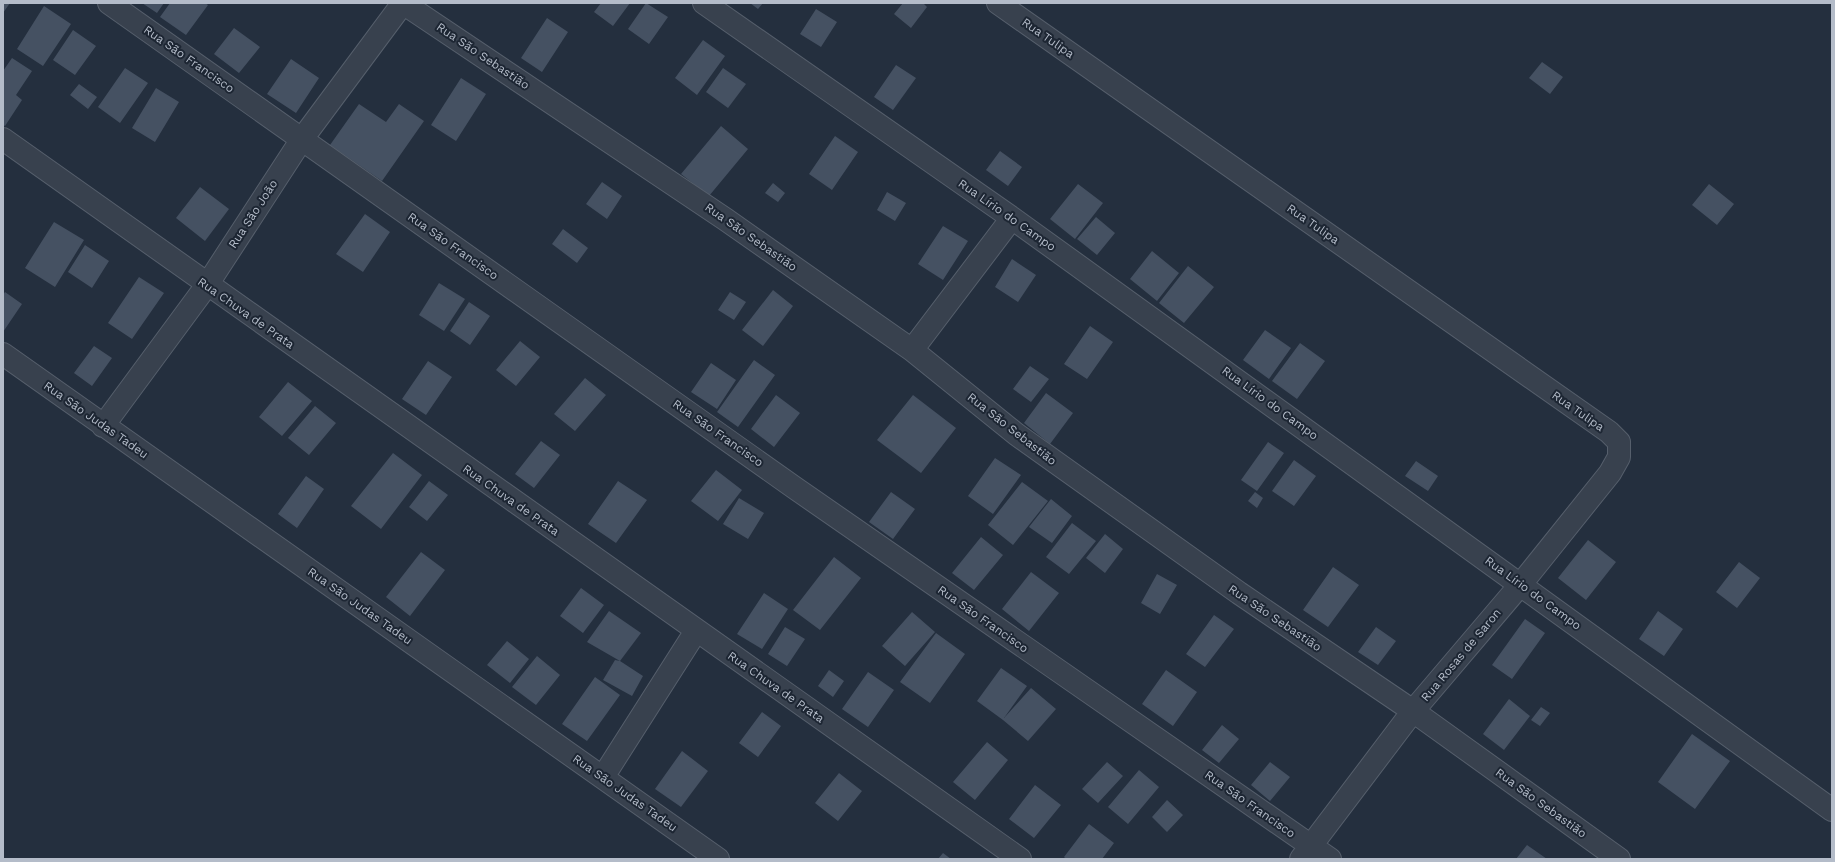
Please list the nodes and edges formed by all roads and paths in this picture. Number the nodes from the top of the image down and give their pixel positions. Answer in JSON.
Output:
{"nodes":[{"id":1,"x":109,"y":3,"type":"edge"},
{"id":2,"x":403,"y":3,"type":"edge"},
{"id":3,"x":704,"y":3,"type":"edge"},
{"id":4,"x":998,"y":3,"type":"edge"},
{"id":5,"x":3,"y":139,"type":"edge"},
{"id":6,"x":302,"y":139,"type":"junction"},
{"id":7,"x":1012,"y":218,"type":"junction"},
{"id":8,"x":207,"y":285,"type":"junction"},
{"id":9,"x":912,"y":350,"type":"junction"},
{"id":10,"x":3,"y":354,"type":"edge"},
{"id":11,"x":104,"y":426,"type":"junction"},
{"id":12,"x":1620,"y":451,"type":"joint"},
{"id":13,"x":1521,"y":584,"type":"junction"},
{"id":14,"x":696,"y":631,"type":"junction"},
{"id":15,"x":1413,"y":711,"type":"junction"},
{"id":16,"x":603,"y":777,"type":"junction"},
{"id":17,"x":1832,"y":810,"type":"edge"},
{"id":18,"x":1305,"y":852,"type":"edge"},
{"id":19,"x":718,"y":859,"type":"edge"},
{"id":20,"x":1020,"y":859,"type":"edge"},
{"id":21,"x":1330,"y":859,"type":"edge"},
{"id":22,"x":1619,"y":859,"type":"edge"}],
"edges":[{"from":1,"to":6,"type":"street","name":"Rua São Francisco"},
{"from":2,"to":6,"type":"street","name":"Rua São João"},
{"from":2,"to":9,"type":"street","name":"Rua São Sebastião"},
{"from":3,"to":7,"type":"street","name":"Rua Lírio do Campo"},
{"from":4,"to":12,"type":"street","name":"Rua Tulipa"},
{"from":5,"to":8,"type":"street","name":"Rua Chuva de Prata"},
{"from":6,"to":8,"type":"street","name":"Rua São João"},
{"from":6,"to":18,"type":"street","name":"Rua São Francisco"},
{"from":7,"to":9,"type":"street"},
{"from":7,"to":13,"type":"street","name":"Rua Lírio do Campo"},
{"from":8,"to":11,"type":"street","name":"Rua São João"},
{"from":8,"to":14,"type":"street","name":"Rua Chuva de Prata"},
{"from":9,"to":15,"type":"street","name":"Rua São Sebastião"},
{"from":10,"to":11,"type":"street","name":"Rua São Judas Tadeu"},
{"from":11,"to":16,"type":"street","name":"Rua São Judas Tadeu"},
{"from":12,"to":13,"type":"street","name":"Rua Rosas de Saron"},
{"from":13,"to":15,"type":"street","name":"Rua Rosas de Saron"},
{"from":13,"to":17,"type":"street","name":"Rua Lírio do Campo"},
{"from":14,"to":16,"type":"street"},
{"from":14,"to":20,"type":"street","name":"Rua Chuva de Prata"},
{"from":15,"to":18,"type":"street","name":"Rua Rosas de Saron"},
{"from":15,"to":22,"type":"street","name":"Rua São Sebastião"},
{"from":16,"to":19,"type":"street","name":"Rua São Judas Tadeu"},
{"from":18,"to":21,"type":"street","name":"Rua São Francisco"}]}
